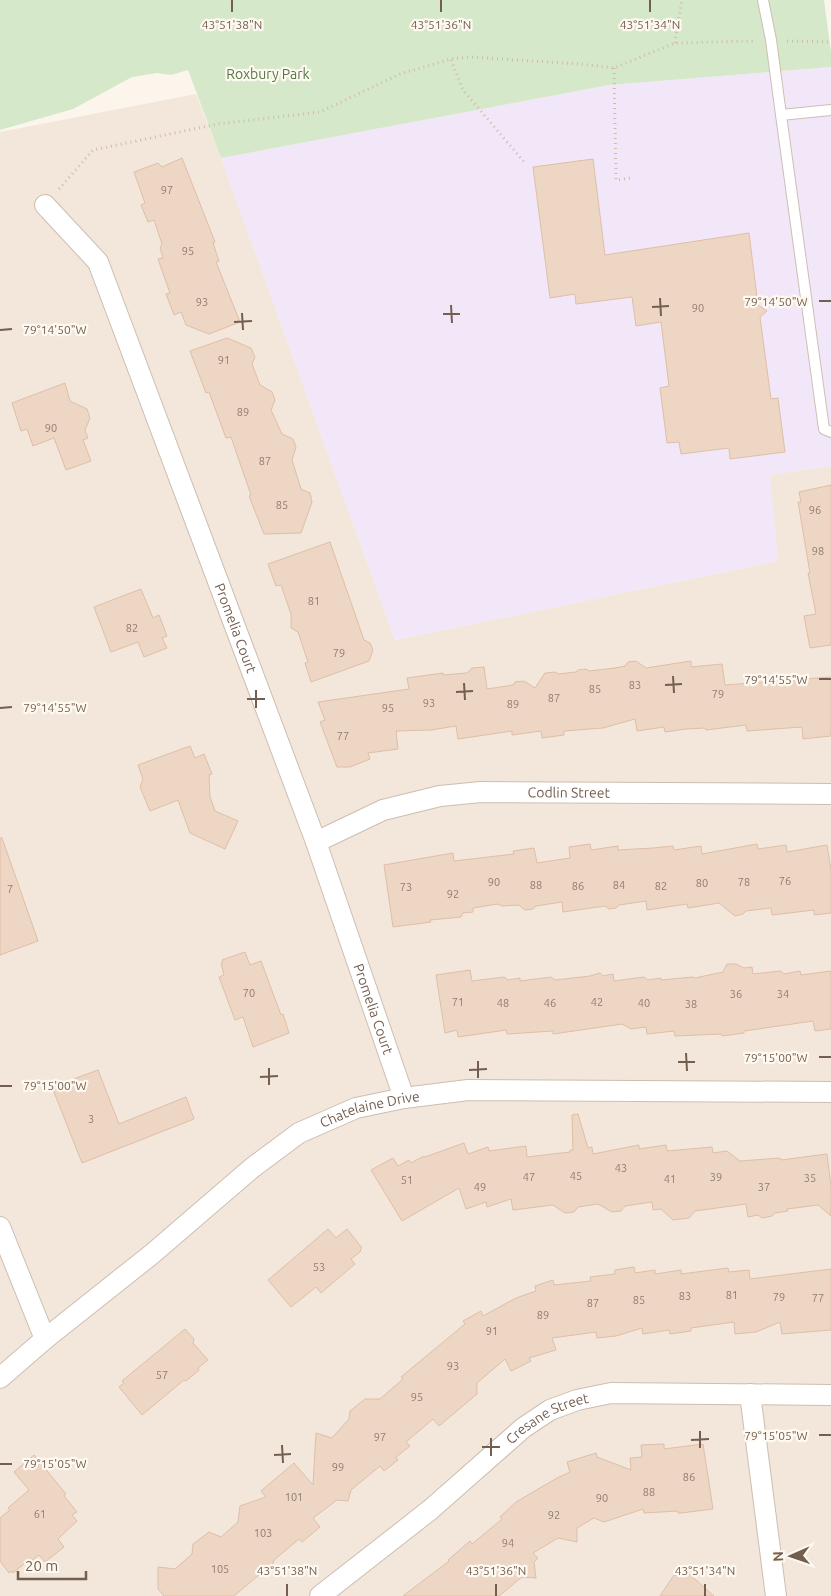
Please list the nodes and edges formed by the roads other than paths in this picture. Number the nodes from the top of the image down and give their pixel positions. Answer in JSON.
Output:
{"nodes":[{"id":1,"x":763,"y":0,"type":"edge"},
{"id":2,"x":831,"y":110,"type":"edge"},
{"id":3,"x":781,"y":115,"type":"junction"},
{"id":4,"x":45,"y":205,"type":"road end"},
{"id":5,"x":831,"y":432,"type":"edge"},
{"id":6,"x":831,"y":794,"type":"edge"},
{"id":7,"x":316,"y":842,"type":"junction"},
{"id":8,"x":831,"y":1092,"type":"edge"},
{"id":9,"x":404,"y":1098,"type":"junction"},
{"id":10,"x":0,"y":1227,"type":"edge"},
{"id":11,"x":45,"y":1340,"type":"junction"},
{"id":12,"x":0,"y":1378,"type":"edge"},
{"id":13,"x":750,"y":1394,"type":"junction"},
{"id":14,"x":831,"y":1395,"type":"edge"},
{"id":15,"x":320,"y":1596,"type":"edge"},
{"id":16,"x":776,"y":1596,"type":"edge"}],
"edges":[{"from":1,"to":3,"type":"lane"},
{"from":2,"to":3,"type":"lane"},
{"from":3,"to":5,"type":"lane"},
{"from":4,"to":7,"type":"street","name":"Promelia Court"},
{"from":6,"to":7,"type":"street","name":"Codlin Street"},
{"from":7,"to":9,"type":"street","name":"Promelia Court"},
{"from":8,"to":9,"type":"street","name":"Chatelaine Drive"},
{"from":9,"to":11,"type":"street","name":"Chatelaine Drive"},
{"from":10,"to":11,"type":"street"},
{"from":11,"to":12,"type":"street","name":"Chatelaine Drive"},
{"from":13,"to":14,"type":"street","name":"Cresane Street"},
{"from":13,"to":15,"type":"street","name":"Cresane Street"},
{"from":13,"to":16,"type":"street"}]}
